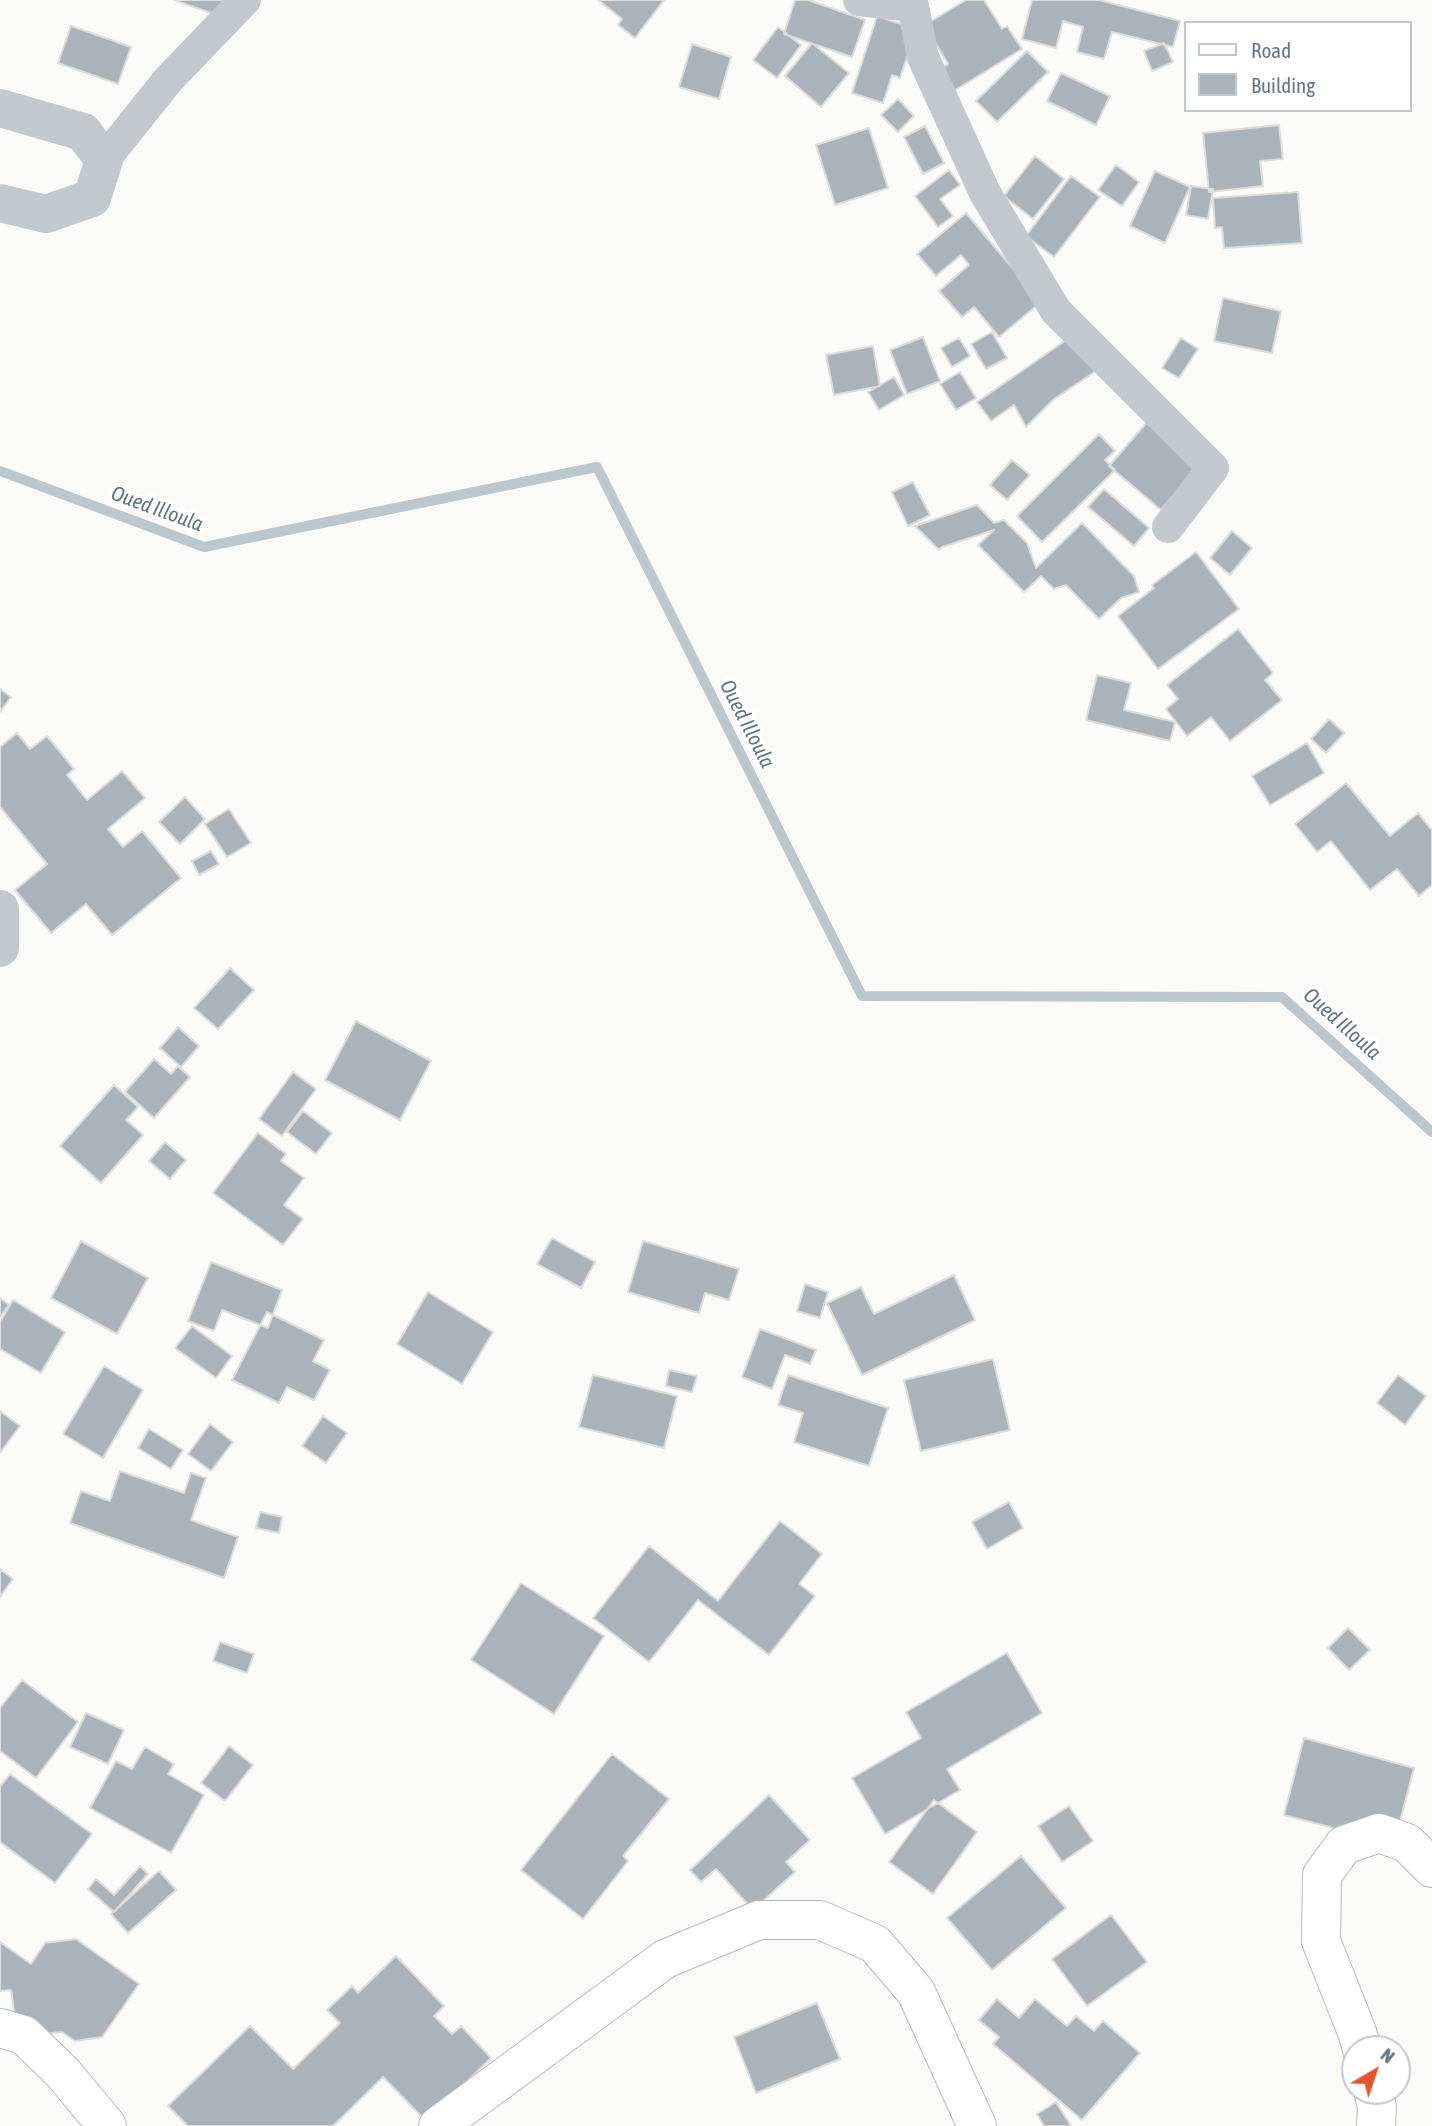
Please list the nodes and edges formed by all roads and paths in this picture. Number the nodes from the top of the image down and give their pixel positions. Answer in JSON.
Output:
{"nodes":[{"id":1,"x":245,"y":0,"type":"edge"},
{"id":2,"x":859,"y":0,"type":"edge"},
{"id":3,"x":0,"y":108,"type":"edge"},
{"id":4,"x":104,"y":160,"type":"junction"},
{"id":5,"x":0,"y":203,"type":"edge"},
{"id":6,"x":1168,"y":527,"type":"dead end"},
{"id":7,"x":0,"y":909,"type":"edge"},
{"id":8,"x":0,"y":948,"type":"edge"},
{"id":9,"x":1432,"y":1868,"type":"edge"},
{"id":10,"x":0,"y":2028,"type":"edge"},
{"id":11,"x":1358,"y":2035,"type":"edge"},
{"id":12,"x":1376,"y":2105,"type":"edge"},
{"id":13,"x":107,"y":2126,"type":"edge"},
{"id":14,"x":438,"y":2126,"type":"edge"},
{"id":15,"x":977,"y":2126,"type":"edge"},
{"id":16,"x":1376,"y":2126,"type":"edge"}],
"edges":[{"from":1,"to":4,"type":"street"},
{"from":2,"to":6,"type":"street"},
{"from":3,"to":4,"type":"street"},
{"from":4,"to":5,"type":"street"},
{"from":7,"to":8,"type":"street"},
{"from":9,"to":11,"type":"main road"},
{"from":10,"to":13,"type":"main road"},
{"from":12,"to":16,"type":"main road"},
{"from":14,"to":15,"type":"main road"}]}
